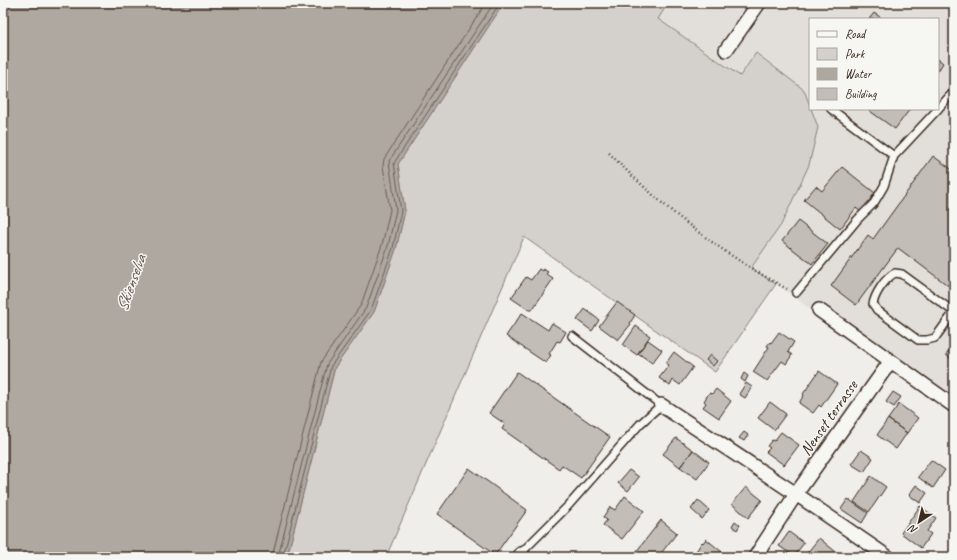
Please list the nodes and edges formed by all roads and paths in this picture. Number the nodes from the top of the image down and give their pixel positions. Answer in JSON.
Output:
{"nodes":[{"id":1,"x":759,"y":3,"type":"edge"},
{"id":2,"x":726,"y":50,"type":"dead end"},
{"id":3,"x":954,"y":91,"type":"edge"},
{"id":4,"x":939,"y":108,"type":"edge"},
{"id":5,"x":832,"y":110,"type":"edge"},
{"id":6,"x":937,"y":110,"type":"edge"},
{"id":7,"x":609,"y":153,"type":"dead end"},
{"id":8,"x":894,"y":156,"type":"junction"},
{"id":9,"x":796,"y":293,"type":"joint"},
{"id":10,"x":819,"y":310,"type":"dead end"},
{"id":11,"x":954,"y":312,"type":"edge"},
{"id":12,"x":572,"y":336,"type":"dead end"},
{"id":13,"x":890,"y":362,"type":"junction"},
{"id":14,"x":661,"y":404,"type":"junction"},
{"id":15,"x":954,"y":406,"type":"edge"},
{"id":16,"x":796,"y":494,"type":"junction"},
{"id":17,"x":521,"y":556,"type":"edge"},
{"id":18,"x":755,"y":557,"type":"edge"},
{"id":19,"x":888,"y":557,"type":"edge"}],
"edges":[{"from":1,"to":2,"type":"street"},
{"from":3,"to":4,"type":"lane"},
{"from":5,"to":8,"type":"lane"},
{"from":6,"to":8,"type":"lane"},
{"from":7,"to":9,"type":"path"},
{"from":8,"to":9,"type":"lane"},
{"from":10,"to":13,"type":"street"},
{"from":11,"to":11,"type":"lane"},
{"from":12,"to":14,"type":"lane"},
{"from":13,"to":15,"type":"street"},
{"from":13,"to":16,"type":"street","name":"Nenset terrasse"},
{"from":14,"to":16,"type":"street"},
{"from":14,"to":17,"type":"lane"},
{"from":16,"to":18,"type":"street","name":"Nenset terrasse"},
{"from":16,"to":19,"type":"street"}]}
